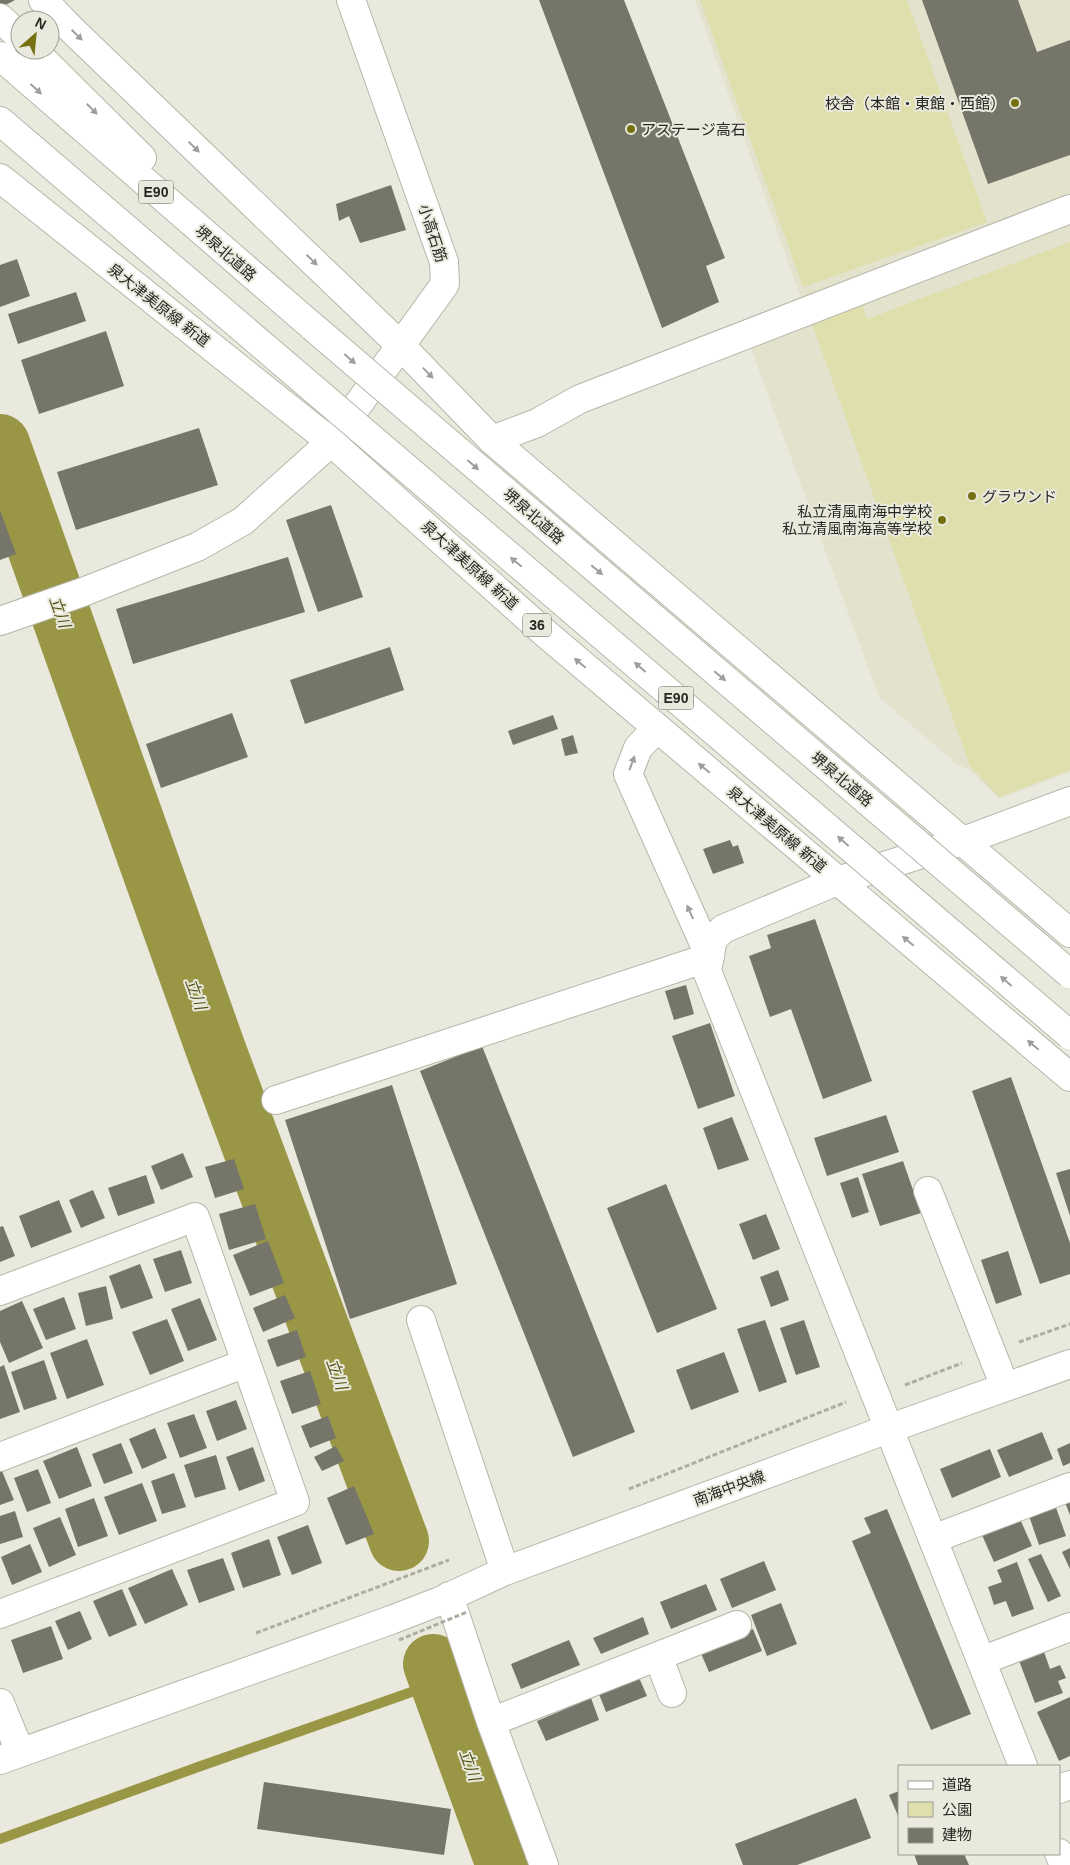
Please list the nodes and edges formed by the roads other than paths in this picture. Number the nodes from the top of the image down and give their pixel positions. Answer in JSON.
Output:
{"nodes":[{"id":1,"x":43,"y":0,"type":"edge"},
{"id":2,"x":351,"y":0,"type":"edge"},
{"id":3,"x":0,"y":18,"type":"edge"},
{"id":4,"x":10,"y":28,"type":"edge"},
{"id":5,"x":0,"y":56,"type":"edge"},
{"id":6,"x":43,"y":60,"type":"edge"},
{"id":7,"x":0,"y":121,"type":"edge"},
{"id":8,"x":0,"y":142,"type":"edge"},
{"id":9,"x":0,"y":178,"type":"edge"},
{"id":10,"x":1070,"y":209,"type":"edge"},
{"id":11,"x":313,"y":327,"type":"junction"},
{"id":12,"x":400,"y":345,"type":"junction"},
{"id":13,"x":282,"y":362,"type":"junction"},
{"id":14,"x":492,"y":440,"type":"junction"},
{"id":15,"x":331,"y":442,"type":"junction"},
{"id":16,"x":0,"y":621,"type":"edge"},
{"id":17,"x":657,"y":728,"type":"junction"},
{"id":18,"x":1070,"y":801,"type":"edge"},
{"id":19,"x":963,"y":842,"type":"junction"},
{"id":20,"x":837,"y":881,"type":"junction"},
{"id":21,"x":1070,"y":933,"type":"edge"},
{"id":22,"x":710,"y":957,"type":"junction"},
{"id":23,"x":1070,"y":974,"type":"edge"},
{"id":24,"x":1070,"y":1035,"type":"edge"},
{"id":25,"x":1070,"y":1077,"type":"edge"},
{"id":26,"x":276,"y":1100,"type":"dead end"},
{"id":27,"x":928,"y":1191,"type":"dead end"},
{"id":28,"x":0,"y":1291,"type":"edge"},
{"id":29,"x":421,"y":1320,"type":"dead end"},
{"id":30,"x":246,"y":1363,"type":"junction"},
{"id":31,"x":1070,"y":1364,"type":"edge"},
{"id":32,"x":1005,"y":1387,"type":"junction"},
{"id":33,"x":888,"y":1428,"type":"junction"},
{"id":34,"x":0,"y":1457,"type":"edge"},
{"id":35,"x":1070,"y":1487,"type":"edge"},
{"id":36,"x":932,"y":1539,"type":"junction"},
{"id":37,"x":505,"y":1571,"type":"junction"},
{"id":38,"x":452,"y":1603,"type":"junction"},
{"id":39,"x":0,"y":1614,"type":"edge"},
{"id":40,"x":737,"y":1625,"type":"dead end"},
{"id":41,"x":1070,"y":1626,"type":"edge"},
{"id":42,"x":658,"y":1656,"type":"junction"},
{"id":43,"x":981,"y":1661,"type":"junction"},
{"id":44,"x":672,"y":1693,"type":"dead end"},
{"id":45,"x":0,"y":1703,"type":"edge"},
{"id":46,"x":491,"y":1722,"type":"junction"},
{"id":47,"x":10,"y":1756,"type":"edge"},
{"id":48,"x":1023,"y":1765,"type":"edge"},
{"id":49,"x":544,"y":1865,"type":"edge"}],
"edges":[{"from":1,"to":12,"type":"main road","one_way":true},
{"from":2,"to":12,"type":"main road","name":"小高石筋"},
{"from":3,"to":4,"type":"main road"},
{"from":5,"to":11,"type":"main road","name":"堺泉北道路","number":"E90","one_way":true},
{"from":6,"to":11,"type":"main road","one_way":true},
{"from":7,"to":13,"type":"main road","number":"E90"},
{"from":8,"to":13,"type":"main road"},
{"from":9,"to":15,"type":"main road","name":"泉大津美原線 新道","number":"36"},
{"from":10,"to":14,"type":"main road"},
{"from":11,"to":23,"type":"main road","name":"堺泉北道路","number":"E90","one_way":true,"bridge":true},
{"from":12,"to":14,"type":"main road","one_way":true},
{"from":12,"to":15,"type":"main road","name":"小高石筋"},
{"from":24,"to":13,"type":"main road","number":"E90","one_way":true,"bridge":true},
{"from":14,"to":19,"type":"main road"},
{"from":15,"to":16,"type":"main road","name":"小高石筋"},
{"from":17,"to":15,"type":"main road","name":"泉大津美原線 新道","number":"36","one_way":true},
{"from":20,"to":17,"type":"main road","name":"泉大津美原線 新道","number":"36","one_way":true},
{"from":22,"to":17,"type":"main road","one_way":true},
{"from":18,"to":19,"type":"main road"},
{"from":19,"to":20,"type":"main road"},
{"from":19,"to":21,"type":"main road"},
{"from":20,"to":22,"type":"main road"},
{"from":25,"to":20,"type":"main road","name":"泉大津美原線 新道","number":"36","one_way":true},
{"from":22,"to":26,"type":"main road"},
{"from":22,"to":33,"type":"main road"},
{"from":27,"to":32,"type":"main road"},
{"from":28,"to":30,"type":"main road"},
{"from":29,"to":37,"type":"main road"},
{"from":30,"to":34,"type":"main road"},
{"from":30,"to":39,"type":"main road"},
{"from":31,"to":32,"type":"main road","name":"南海中央線"},
{"from":32,"to":33,"type":"main road","name":"南海中央線"},
{"from":33,"to":36,"type":"main road"},
{"from":33,"to":37,"type":"main road","name":"南海中央線"},
{"from":35,"to":36,"type":"main road"},
{"from":36,"to":43,"type":"main road"},
{"from":37,"to":38,"type":"main road","name":"南海中央線"},
{"from":38,"to":46,"type":"main road"},
{"from":38,"to":47,"type":"main road","name":"南海中央線"},
{"from":40,"to":42,"type":"main road"},
{"from":41,"to":43,"type":"main road"},
{"from":42,"to":44,"type":"main road"},
{"from":42,"to":46,"type":"main road"},
{"from":43,"to":48,"type":"main road"},
{"from":45,"to":47,"type":"main road"},
{"from":46,"to":49,"type":"main road"}]}
